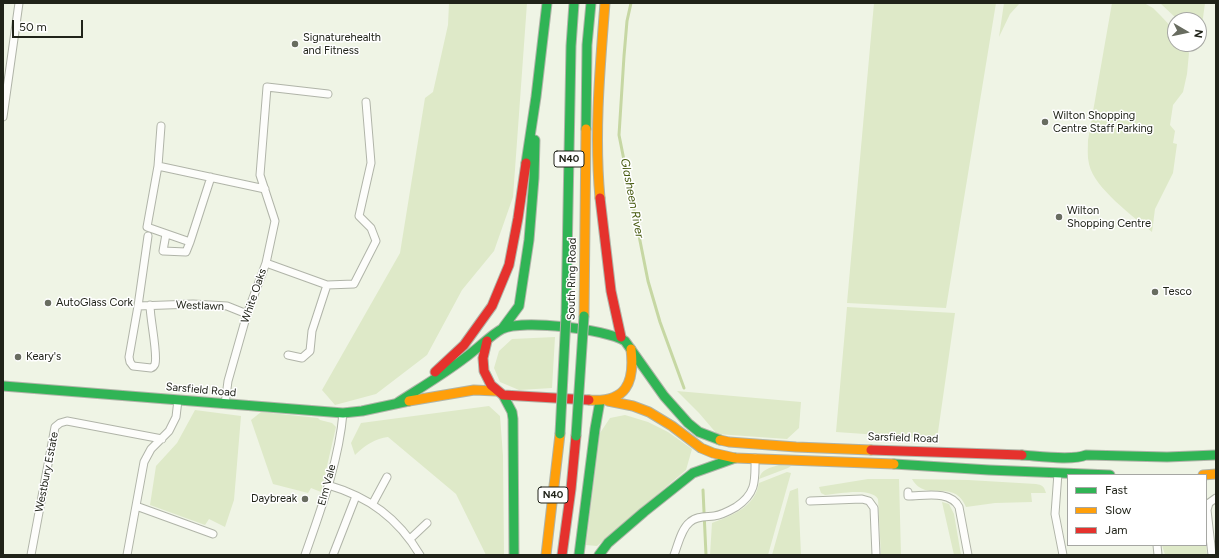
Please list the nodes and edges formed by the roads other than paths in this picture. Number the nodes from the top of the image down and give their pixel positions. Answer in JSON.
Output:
{"nodes":[{"id":1,"x":19,"y":3,"type":"edge"},
{"id":2,"x":547,"y":3,"type":"edge"},
{"id":3,"x":574,"y":3,"type":"edge"},
{"id":4,"x":591,"y":3,"type":"edge"},
{"id":5,"x":605,"y":3,"type":"edge"},
{"id":6,"x":328,"y":94,"type":"dead end"},
{"id":7,"x":536,"y":97,"type":"junction"},
{"id":8,"x":366,"y":102,"type":"dead end"},
{"id":9,"x":3,"y":118,"type":"edge"},
{"id":10,"x":161,"y":126,"type":"dead end"},
{"id":11,"x":158,"y":166,"type":"junction"},
{"id":12,"x":211,"y":178,"type":"junction"},
{"id":13,"x":265,"y":189,"type":"junction"},
{"id":14,"x":166,"y":234,"type":"junction"},
{"id":15,"x":148,"y":236,"type":"dead end"},
{"id":16,"x":190,"y":242,"type":"junction"},
{"id":17,"x":266,"y":263,"type":"junction"},
{"id":18,"x":327,"y":285,"type":"junction"},
{"id":19,"x":138,"y":306,"type":"junction"},
{"id":20,"x":150,"y":306,"type":"junction"},
{"id":21,"x":247,"y":314,"type":"junction"},
{"id":22,"x":502,"y":329,"type":"junction"},
{"id":23,"x":621,"y":337,"type":"junction"},
{"id":24,"x":487,"y":341,"type":"junction"},
{"id":25,"x":631,"y":348,"type":"junction"},
{"id":26,"x":288,"y":355,"type":"dead end"},
{"id":27,"x":3,"y":386,"type":"edge"},
{"id":28,"x":415,"y":391,"type":"junction"},
{"id":29,"x":500,"y":393,"type":"junction"},
{"id":30,"x":178,"y":400,"type":"junction"},
{"id":31,"x":604,"y":401,"type":"junction"},
{"id":32,"x":396,"y":403,"type":"junction"},
{"id":33,"x":225,"y":404,"type":"junction"},
{"id":34,"x":343,"y":412,"type":"junction"},
{"id":35,"x":162,"y":439,"type":"junction"},
{"id":36,"x":1216,"y":455,"type":"edge"},
{"id":37,"x":735,"y":458,"type":"junction"},
{"id":38,"x":755,"y":458,"type":"junction"},
{"id":39,"x":1058,"y":473,"type":"junction"},
{"id":40,"x":1084,"y":474,"type":"edge"},
{"id":41,"x":387,"y":477,"type":"dead end"},
{"id":42,"x":328,"y":485,"type":"junction"},
{"id":43,"x":908,"y":492,"type":"dead end"},
{"id":44,"x":356,"y":496,"type":"junction"},
{"id":45,"x":1216,"y":498,"type":"edge"},
{"id":46,"x":810,"y":500,"type":"dead end"},
{"id":47,"x":373,"y":503,"type":"junction"},
{"id":48,"x":136,"y":506,"type":"junction"},
{"id":49,"x":426,"y":523,"type":"dead end"},
{"id":50,"x":213,"y":534,"type":"dead end"},
{"id":51,"x":410,"y":539,"type":"junction"},
{"id":52,"x":31,"y":555,"type":"edge"},
{"id":53,"x":127,"y":555,"type":"edge"},
{"id":54,"x":305,"y":555,"type":"edge"},
{"id":55,"x":333,"y":555,"type":"edge"},
{"id":56,"x":420,"y":555,"type":"edge"},
{"id":57,"x":514,"y":555,"type":"edge"},
{"id":58,"x":546,"y":555,"type":"edge"},
{"id":59,"x":562,"y":555,"type":"edge"},
{"id":60,"x":580,"y":555,"type":"edge"},
{"id":61,"x":599,"y":555,"type":"edge"},
{"id":62,"x":674,"y":555,"type":"edge"},
{"id":63,"x":876,"y":555,"type":"edge"},
{"id":64,"x":968,"y":555,"type":"edge"},
{"id":65,"x":1063,"y":555,"type":"edge"},
{"id":66,"x":1212,"y":555,"type":"edge"}],
"edges":[{"from":1,"to":9,"type":"street"},
{"from":2,"to":7,"type":"main road"},
{"from":3,"to":58,"type":"main road","name":"South Ring Road","number":"N40","bridge":true},
{"from":4,"to":59,"type":"main road","name":"South Ring Road","number":"N40","bridge":true},
{"from":5,"to":23,"type":"main road"},
{"from":6,"to":13,"type":"street","name":"White Oaks"},
{"from":7,"to":22,"type":"main road"},
{"from":7,"to":28,"type":"main road"},
{"from":8,"to":18,"type":"street"},
{"from":10,"to":11,"type":"street"},
{"from":11,"to":12,"type":"street"},
{"from":11,"to":14,"type":"street"},
{"from":12,"to":13,"type":"street"},
{"from":12,"to":16,"type":"street"},
{"from":13,"to":17,"type":"street","name":"White Oaks"},
{"from":14,"to":16,"type":"street"},
{"from":14,"to":16,"type":"street"},
{"from":15,"to":19,"type":"street"},
{"from":17,"to":18,"type":"street"},
{"from":17,"to":21,"type":"street","name":"White Oaks"},
{"from":18,"to":26,"type":"street"},
{"from":19,"to":20,"type":"street","name":"Westlawn"},
{"from":19,"to":20,"type":"street"},
{"from":20,"to":21,"type":"street","name":"Westlawn"},
{"from":21,"to":33,"type":"street","name":"White Oaks"},
{"from":22,"to":23,"type":"main road"},
{"from":22,"to":24,"type":"main road","name":"Sarsfield Road"},
{"from":23,"to":25,"type":"main road","name":"Sarsfield Road"},
{"from":24,"to":28,"type":"main road","name":"Sarsfield Road"},
{"from":24,"to":29,"type":"main road"},
{"from":25,"to":31,"type":"main road"},
{"from":25,"to":36,"type":"main road","name":"Sarsfield Road"},
{"from":27,"to":30,"type":"main road","name":"Sarsfield Road"},
{"from":28,"to":32,"type":"main road","name":"Sarsfield Road"},
{"from":29,"to":31,"type":"main road","name":"Sarsfield Road"},
{"from":29,"to":32,"type":"main road","name":"Sarsfield Road"},
{"from":29,"to":57,"type":"main road"},
{"from":30,"to":33,"type":"main road","name":"Sarsfield Road"},
{"from":30,"to":35,"type":"street"},
{"from":31,"to":37,"type":"main road"},
{"from":31,"to":60,"type":"main road"},
{"from":32,"to":34,"type":"main road","name":"Sarsfield Road"},
{"from":33,"to":34,"type":"main road","name":"Sarsfield Road"},
{"from":34,"to":42,"type":"street","name":"Elm Vale"},
{"from":35,"to":48,"type":"street"},
{"from":35,"to":52,"type":"street","name":"Westbury Estate"},
{"from":37,"to":38,"type":"main road"},
{"from":37,"to":61,"type":"main road"},
{"from":38,"to":39,"type":"main road"},
{"from":38,"to":62,"type":"street"},
{"from":39,"to":40,"type":"main road"},
{"from":39,"to":65,"type":"street"},
{"from":41,"to":47,"type":"street"},
{"from":42,"to":44,"type":"street"},
{"from":42,"to":54,"type":"street","name":"Elm Vale"},
{"from":43,"to":64,"type":"street"},
{"from":44,"to":47,"type":"street"},
{"from":44,"to":55,"type":"street"},
{"from":45,"to":66,"type":"street"},
{"from":46,"to":63,"type":"street"},
{"from":47,"to":51,"type":"street"},
{"from":48,"to":50,"type":"street"},
{"from":48,"to":53,"type":"street"},
{"from":49,"to":51,"type":"street"},
{"from":51,"to":56,"type":"street"}]}
